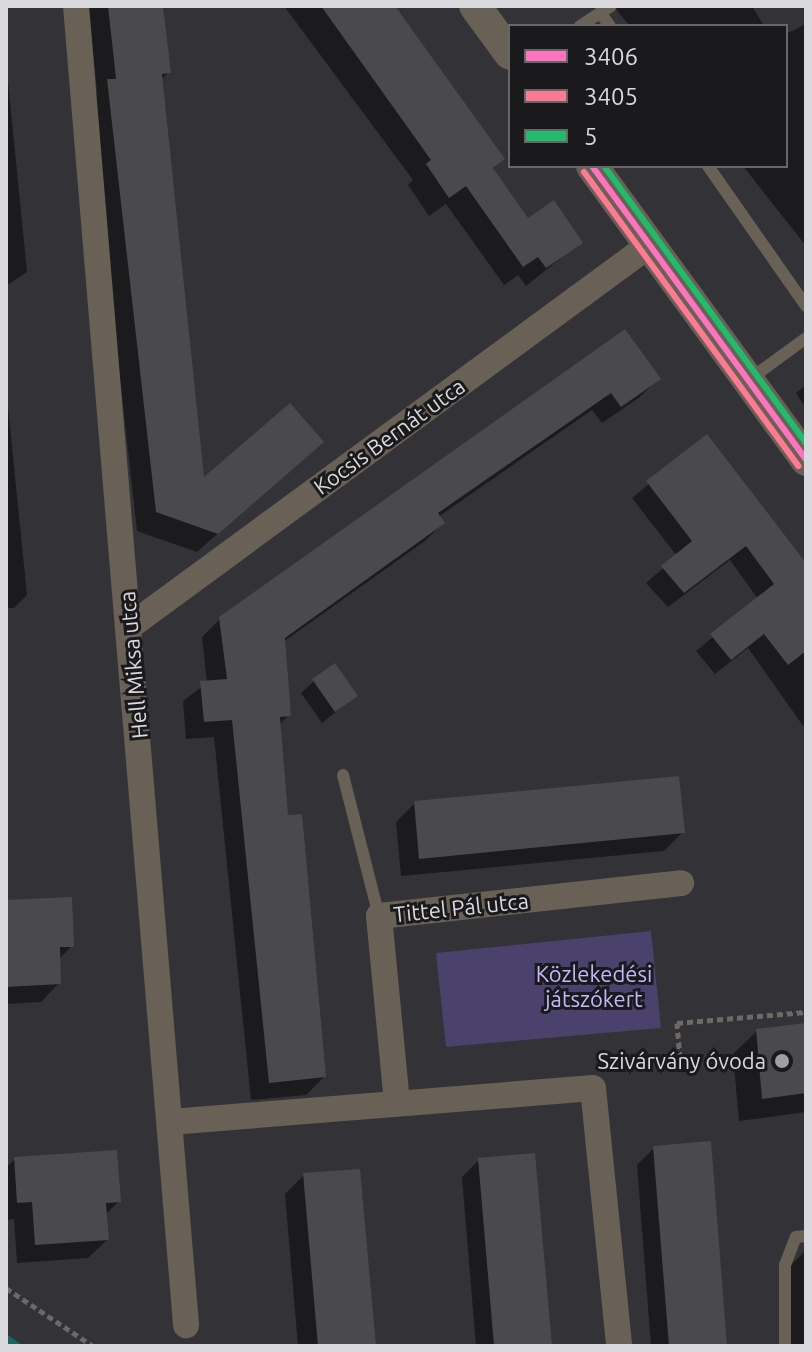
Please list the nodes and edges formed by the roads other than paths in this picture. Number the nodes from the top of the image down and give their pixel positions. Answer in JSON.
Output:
{"nodes":[{"id":1,"x":76,"y":6,"type":"edge"},
{"id":2,"x":475,"y":6,"type":"edge"},
{"id":3,"x":606,"y":9,"type":"edge"},
{"id":4,"x":583,"y":24,"type":"edge"},
{"id":5,"x":508,"y":51,"type":"edge"},
{"id":6,"x":593,"y":168,"type":"edge"},
{"id":7,"x":709,"y":168,"type":"edge"},
{"id":8,"x":648,"y":246,"type":"junction"},
{"id":9,"x":806,"y":306,"type":"edge"},
{"id":10,"x":806,"y":338,"type":"edge"},
{"id":11,"x":747,"y":381,"type":"junction"},
{"id":12,"x":806,"y":460,"type":"edge"},
{"id":13,"x":129,"y":627,"type":"junction"},
{"id":14,"x":343,"y":775,"type":"dead end"},
{"id":15,"x":681,"y":883,"type":"dead end"},
{"id":16,"x":379,"y":916,"type":"junction"},
{"id":17,"x":397,"y":1103,"type":"junction"},
{"id":18,"x":171,"y":1122,"type":"junction"},
{"id":19,"x":806,"y":1236,"type":"edge"},
{"id":20,"x":186,"y":1325,"type":"dead end"},
{"id":21,"x":619,"y":1346,"type":"edge"},
{"id":22,"x":785,"y":1346,"type":"edge"}],
"edges":[{"from":1,"to":13,"type":"street","name":"Hell Miksa utca"},
{"from":2,"to":5,"type":"street"},
{"from":3,"to":4,"type":"lane"},
{"from":6,"to":8,"type":"street"},
{"from":7,"to":9,"type":"lane"},
{"from":8,"to":11,"type":"street"},
{"from":8,"to":13,"type":"street","name":"Kocsis Bernát utca"},
{"from":10,"to":11,"type":"lane"},
{"from":11,"to":12,"type":"street"},
{"from":13,"to":18,"type":"street","name":"Hell Miksa utca"},
{"from":14,"to":16,"type":"lane"},
{"from":15,"to":16,"type":"street","name":"Tittel Pál utca"},
{"from":16,"to":17,"type":"street","name":"Tittel Pál utca"},
{"from":17,"to":18,"type":"street"},
{"from":17,"to":21,"type":"street"},
{"from":18,"to":20,"type":"street","name":"Hell Miksa utca"},
{"from":19,"to":22,"type":"lane"}]}
